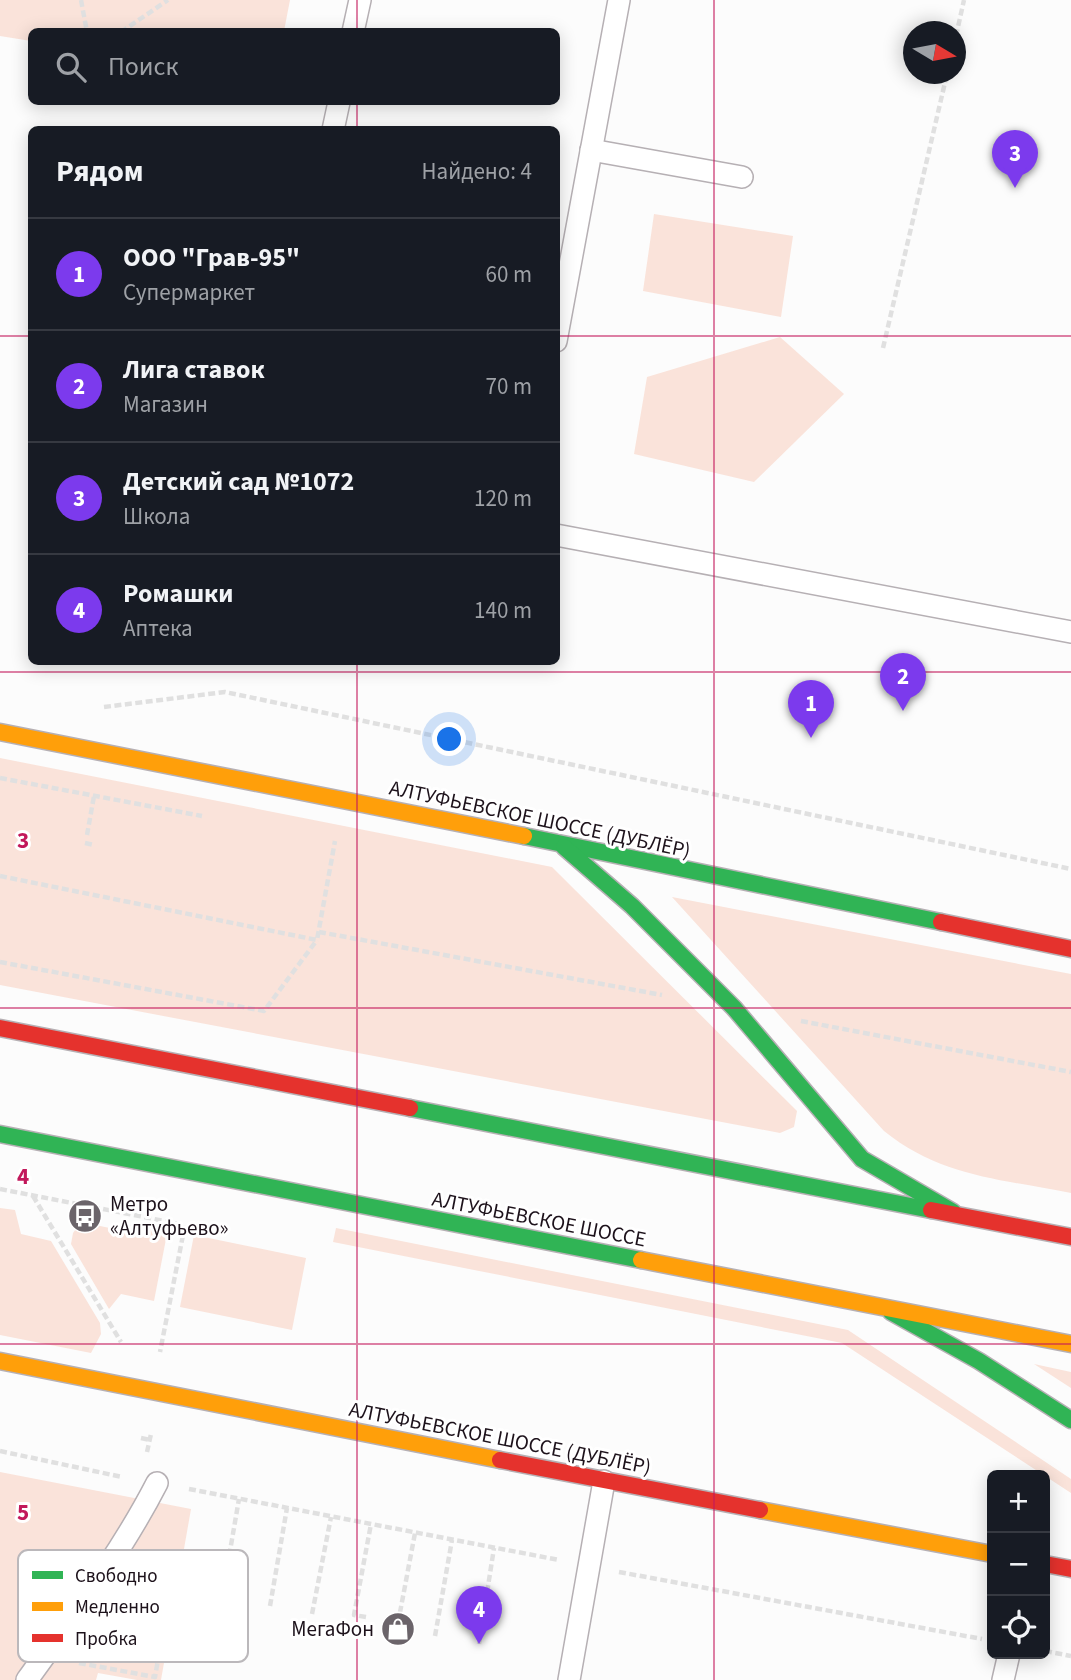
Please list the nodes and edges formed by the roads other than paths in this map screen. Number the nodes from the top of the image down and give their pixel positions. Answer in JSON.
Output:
{"nodes":[{"id":1,"x":360,"y":0,"type":"edge"},
{"id":2,"x":619,"y":0,"type":"edge"},
{"id":3,"x":355,"y":28,"type":"edge"},
{"id":4,"x":338,"y":105,"type":"edge"},
{"id":5,"x":335,"y":126,"type":"edge"},
{"id":6,"x":591,"y":150,"type":"junction"},
{"id":7,"x":742,"y":177,"type":"dead end"},
{"id":8,"x":560,"y":319,"type":"edge"},
{"id":9,"x":560,"y":536,"type":"edge"},
{"id":10,"x":1071,"y":632,"type":"edge"},
{"id":11,"x":0,"y":732,"type":"edge"},
{"id":12,"x":561,"y":845,"type":"junction"},
{"id":13,"x":1071,"y":949,"type":"edge"},
{"id":14,"x":0,"y":1028,"type":"edge"},
{"id":15,"x":0,"y":1134,"type":"edge"},
{"id":16,"x":961,"y":1216,"type":"junction"},
{"id":17,"x":1071,"y":1237,"type":"edge"},
{"id":18,"x":883,"y":1308,"type":"junction"},
{"id":19,"x":1071,"y":1344,"type":"edge"},
{"id":20,"x":0,"y":1361,"type":"edge"},
{"id":21,"x":1071,"y":1420,"type":"edge"},
{"id":22,"x":604,"y":1481,"type":"junction"},
{"id":23,"x":157,"y":1483,"type":"road end"},
{"id":24,"x":118,"y":1550,"type":"edge"},
{"id":25,"x":987,"y":1553,"type":"edge"},
{"id":26,"x":1050,"y":1565,"type":"edge"},
{"id":27,"x":1071,"y":1569,"type":"edge"},
{"id":28,"x":1008,"y":1659,"type":"edge"},
{"id":29,"x":40,"y":1662,"type":"edge"},
{"id":30,"x":27,"y":1680,"type":"edge"},
{"id":31,"x":569,"y":1680,"type":"edge"},
{"id":32,"x":1003,"y":1680,"type":"edge"}],
"edges":[{"from":1,"to":3,"type":"lane"},
{"from":2,"to":6,"type":"lane"},
{"from":4,"to":5,"type":"lane"},
{"from":6,"to":7,"type":"lane"},
{"from":6,"to":8,"type":"lane"},
{"from":9,"to":10,"type":"lane"},
{"from":11,"to":12,"type":"main road","name":"АЛТУФЬЕВСКОЕ ШОССЕ (ДУБЛЁР)"},
{"from":12,"to":13,"type":"main road","name":"АЛТУФЬЕВСКОЕ ШОССЕ (ДУБЛЁР)"},
{"from":12,"to":16,"type":"main road"},
{"from":14,"to":16,"type":"main road"},
{"from":15,"to":18,"type":"main road","name":"АЛТУФЬЕВСКОЕ ШОССЕ"},
{"from":16,"to":17,"type":"main road"},
{"from":18,"to":19,"type":"main road","name":"АЛТУФЬЕВСКОЕ ШОССЕ"},
{"from":18,"to":21,"type":"main road"},
{"from":20,"to":22,"type":"main road","name":"АЛТУФЬЕВСКОЕ ШОССЕ (ДУБЛЁР)"},
{"from":22,"to":25,"type":"main road","name":"АЛТУФЬЕВСКОЕ ШОССЕ (ДУБЛЁР)"},
{"from":22,"to":31,"type":"lane"},
{"from":23,"to":24,"type":"lane"},
{"from":26,"to":27,"type":"main road"},
{"from":28,"to":32,"type":"lane"},
{"from":29,"to":30,"type":"lane"}]}
